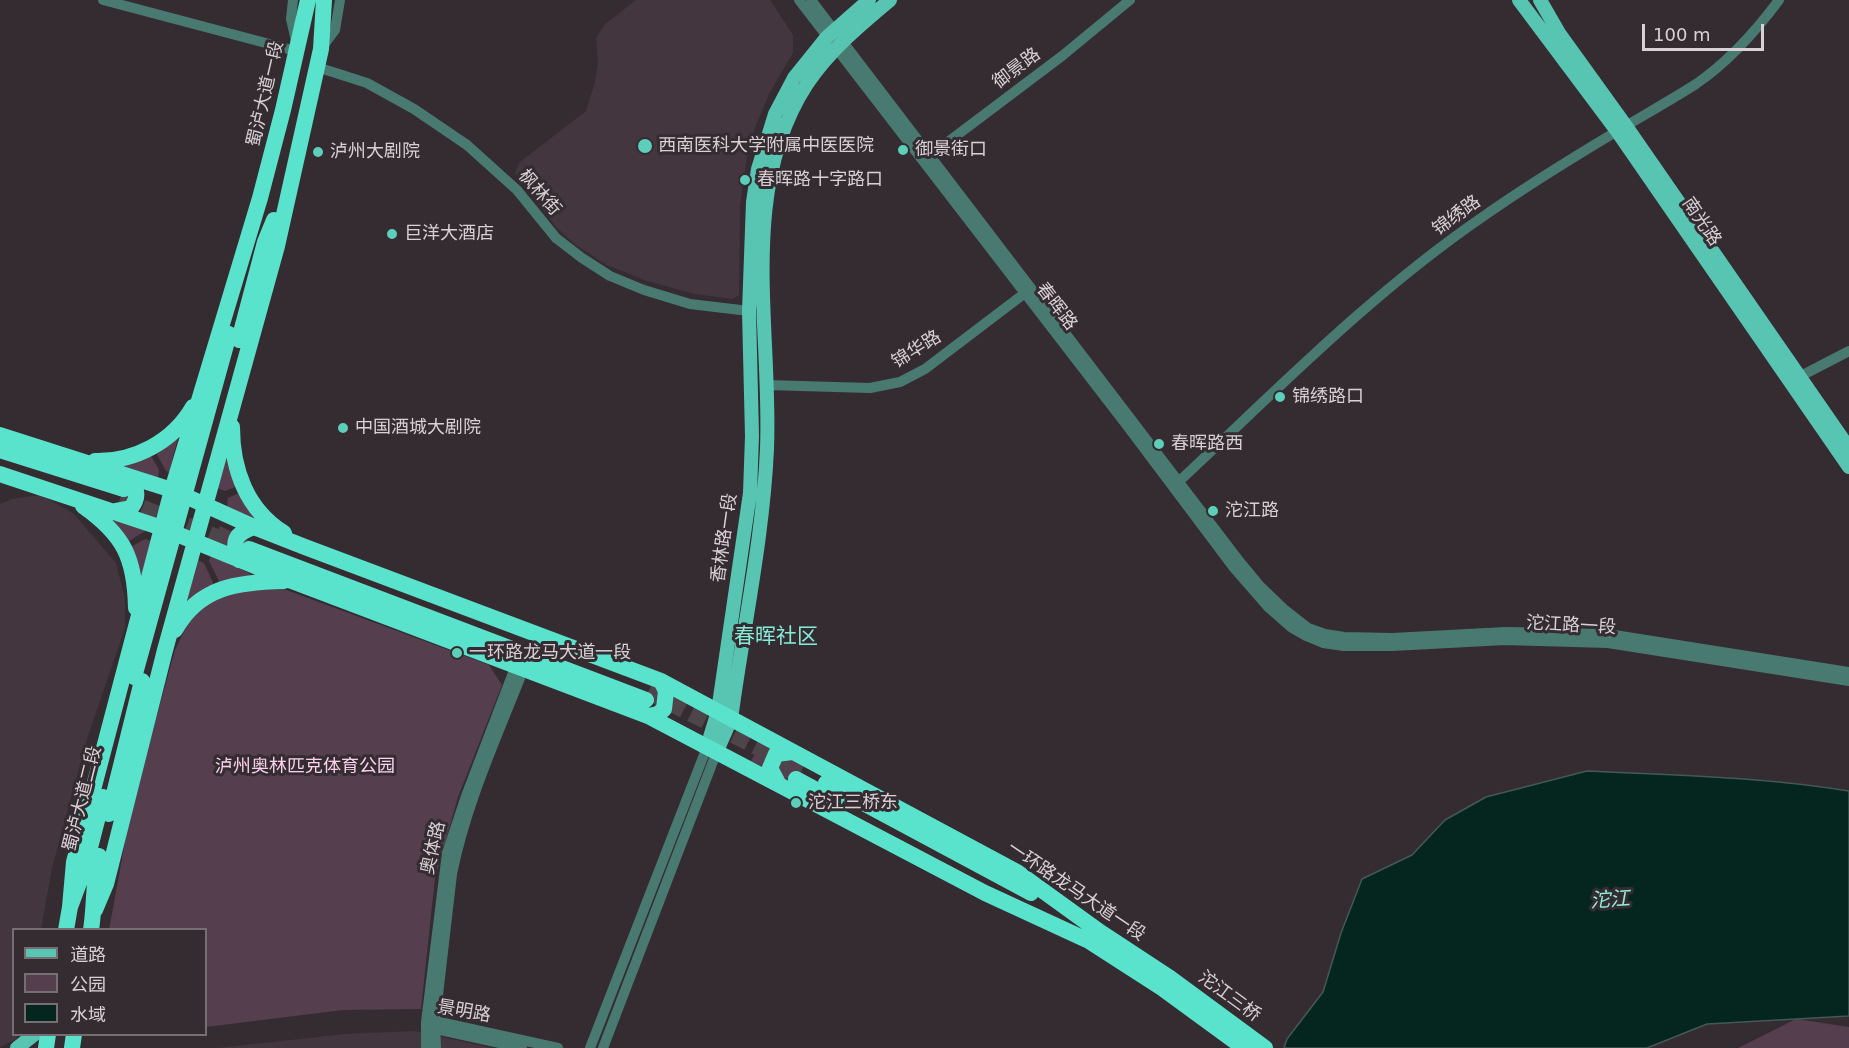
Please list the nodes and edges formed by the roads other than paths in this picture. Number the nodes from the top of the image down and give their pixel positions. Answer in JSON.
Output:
{"nodes":[{"id":1,"x":103,"y":0,"type":"edge"},
{"id":2,"x":293,"y":0,"type":"edge"},
{"id":3,"x":309,"y":0,"type":"edge"},
{"id":4,"x":324,"y":0,"type":"edge"},
{"id":5,"x":340,"y":0,"type":"edge"},
{"id":6,"x":799,"y":0,"type":"edge"},
{"id":7,"x":811,"y":0,"type":"edge"},
{"id":8,"x":869,"y":0,"type":"edge"},
{"id":9,"x":890,"y":0,"type":"edge"},
{"id":10,"x":1130,"y":0,"type":"edge"},
{"id":11,"x":1520,"y":0,"type":"edge"},
{"id":12,"x":1540,"y":0,"type":"edge"},
{"id":13,"x":1779,"y":0,"type":"edge"},
{"id":14,"x":835,"y":39,"type":"junction"},
{"id":15,"x":296,"y":47,"type":"junction"},
{"id":16,"x":321,"y":49,"type":"junction"},
{"id":17,"x":317,"y":67,"type":"junction"},
{"id":18,"x":1622,"y":129,"type":"junction"},
{"id":19,"x":926,"y":159,"type":"junction"},
{"id":20,"x":293,"y":173,"type":"junction"},
{"id":21,"x":260,"y":198,"type":"junction"},
{"id":22,"x":1027,"y":289,"type":"junction"},
{"id":23,"x":749,"y":311,"type":"junction"},
{"id":24,"x":234,"y":337,"type":"junction"},
{"id":25,"x":1849,"y":351,"type":"edge"},
{"id":26,"x":1794,"y":380,"type":"junction"},
{"id":27,"x":766,"y":382,"type":"junction"},
{"id":28,"x":204,"y":388,"type":"junction"},
{"id":29,"x":233,"y":404,"type":"junction"},
{"id":30,"x":0,"y":435,"type":"edge"},
{"id":31,"x":1849,"y":448,"type":"edge"},
{"id":32,"x":0,"y":450,"type":"edge"},
{"id":33,"x":0,"y":461,"type":"edge"},
{"id":34,"x":82,"y":461,"type":"junction"},
{"id":35,"x":1849,"y":467,"type":"edge"},
{"id":36,"x":0,"y":474,"type":"edge"},
{"id":37,"x":1176,"y":484,"type":"junction"},
{"id":38,"x":47,"y":489,"type":"junction"},
{"id":39,"x":172,"y":490,"type":"junction"},
{"id":40,"x":121,"y":494,"type":"junction"},
{"id":41,"x":206,"y":505,"type":"junction"},
{"id":42,"x":162,"y":528,"type":"junction"},
{"id":43,"x":196,"y":541,"type":"junction"},
{"id":44,"x":248,"y":545,"type":"junction"},
{"id":45,"x":305,"y":547,"type":"junction"},
{"id":46,"x":292,"y":581,"type":"junction"},
{"id":47,"x":1294,"y":624,"type":"junction"},
{"id":48,"x":132,"y":644,"type":"junction"},
{"id":49,"x":165,"y":650,"type":"junction"},
{"id":50,"x":520,"y":667,"type":"junction"},
{"id":51,"x":1849,"y":672,"type":"edge"},
{"id":52,"x":138,"y":679,"type":"junction"},
{"id":53,"x":661,"y":681,"type":"junction"},
{"id":54,"x":1849,"y":681,"type":"edge"},
{"id":55,"x":647,"y":703,"type":"junction"},
{"id":56,"x":724,"y":715,"type":"junction"},
{"id":57,"x":712,"y":749,"type":"junction"},
{"id":58,"x":792,"y":752,"type":"junction"},
{"id":59,"x":799,"y":775,"type":"tunnel mouth"},
{"id":60,"x":778,"y":783,"type":"junction"},
{"id":61,"x":70,"y":907,"type":"junction"},
{"id":62,"x":94,"y":910,"type":"junction"},
{"id":63,"x":66,"y":928,"type":"edge"},
{"id":64,"x":91,"y":928,"type":"edge"},
{"id":65,"x":1094,"y":937,"type":"junction"},
{"id":66,"x":1166,"y":983,"type":"junction"},
{"id":67,"x":432,"y":1024,"type":"junction"},
{"id":68,"x":34,"y":1036,"type":"edge"},
{"id":69,"x":17,"y":1048,"type":"edge"},
{"id":70,"x":426,"y":1048,"type":"edge"},
{"id":71,"x":436,"y":1048,"type":"edge"},
{"id":72,"x":522,"y":1048,"type":"edge"},
{"id":73,"x":558,"y":1048,"type":"edge"},
{"id":74,"x":590,"y":1048,"type":"edge"},
{"id":75,"x":603,"y":1048,"type":"edge"},
{"id":76,"x":1244,"y":1048,"type":"edge"},
{"id":77,"x":1265,"y":1048,"type":"edge"}],
"edges":[{"from":1,"to":15,"type":"street"},
{"from":2,"to":15,"type":"street"},
{"from":3,"to":15,"type":"highway","name":"蜀泸大道一段"},
{"from":4,"to":16,"type":"highway"},
{"from":5,"to":16,"type":"street"},
{"from":6,"to":14,"type":"street","name":"春晖路"},
{"from":7,"to":14,"type":"street","name":"春晖路"},
{"from":8,"to":14,"type":"main road"},
{"from":9,"to":14,"type":"main road"},
{"from":10,"to":19,"type":"street","name":"御景路"},
{"from":11,"to":18,"type":"main road","name":"南光路"},
{"from":12,"to":18,"type":"main road","name":"南光路"},
{"from":13,"to":18,"type":"street","name":"锦绣路"},
{"from":14,"to":19,"type":"street","name":"春晖路"},
{"from":14,"to":23,"type":"main road","name":"香林路一段"},
{"from":14,"to":27,"type":"main road","name":"香林路一段"},
{"from":15,"to":21,"type":"highway","name":"蜀泸大道一段"},
{"from":16,"to":17,"type":"highway"},
{"from":17,"to":20,"type":"highway"},
{"from":17,"to":23,"type":"street","name":"枫林街"},
{"from":18,"to":26,"type":"main road","name":"南光路"},
{"from":18,"to":37,"type":"street","name":"锦绣路"},
{"from":19,"to":22,"type":"street","name":"春晖路"},
{"from":20,"to":24,"type":"highway"},
{"from":20,"to":29,"type":"highway"},
{"from":21,"to":24,"type":"highway"},
{"from":21,"to":28,"type":"highway"},
{"from":22,"to":27,"type":"street","name":"锦华路"},
{"from":22,"to":37,"type":"street","name":"春晖路"},
{"from":23,"to":56,"type":"main road","name":"香林路一段"},
{"from":24,"to":52,"type":"highway","bridge":true},
{"from":25,"to":26,"type":"street"},
{"from":26,"to":31,"type":"main road","name":"南光路"},
{"from":26,"to":35,"type":"main road","name":"南光路"},
{"from":27,"to":56,"type":"main road","name":"香林路一段"},
{"from":28,"to":34,"type":"highway"},
{"from":28,"to":39,"type":"highway"},
{"from":29,"to":41,"type":"highway"},
{"from":29,"to":45,"type":"highway"},
{"from":30,"to":34,"type":"highway"},
{"from":32,"to":40,"type":"highway"},
{"from":33,"to":40,"type":"highway"},
{"from":34,"to":40,"type":"highway"},
{"from":36,"to":38,"type":"highway"},
{"from":37,"to":47,"type":"street","name":"春晖路"},
{"from":38,"to":40,"type":"highway"},
{"from":38,"to":48,"type":"highway"},
{"from":39,"to":40,"type":"highway","name":"一环路龙马大道一段"},
{"from":39,"to":41,"type":"highway","name":"一环路龙马大道一段"},
{"from":39,"to":42,"type":"highway"},
{"from":40,"to":42,"type":"highway","name":"一环路龙马大道一段"},
{"from":41,"to":43,"type":"highway"},
{"from":41,"to":44,"type":"highway","name":"一环路龙马大道一段"},
{"from":42,"to":43,"type":"highway","name":"一环路龙马大道一段"},
{"from":42,"to":48,"type":"highway"},
{"from":43,"to":44,"type":"highway","name":"一环路龙马大道一段"},
{"from":43,"to":49,"type":"highway"},
{"from":44,"to":45,"type":"highway","name":"一环路龙马大道一段"},
{"from":44,"to":46,"type":"highway","name":"一环路龙马大道一段"},
{"from":44,"to":55,"type":"highway"},
{"from":45,"to":53,"type":"highway","name":"一环路龙马大道一段"},
{"from":46,"to":49,"type":"highway"},
{"from":46,"to":50,"type":"highway","name":"一环路龙马大道一段"},
{"from":47,"to":51,"type":"street","name":"沱江路一段"},
{"from":47,"to":54,"type":"street","name":"沱江路一段"},
{"from":48,"to":61,"type":"highway"},
{"from":49,"to":62,"type":"highway"},
{"from":50,"to":55,"type":"highway","name":"一环路龙马大道一段"},
{"from":50,"to":67,"type":"street","name":"奥体路"},
{"from":52,"to":61,"type":"highway","name":"蜀泸大道二段"},
{"from":52,"to":62,"type":"highway","name":"蜀泸大道二段"},
{"from":53,"to":55,"type":"highway"},
{"from":53,"to":56,"type":"highway","name":"一环路龙马大道一段"},
{"from":55,"to":57,"type":"highway","name":"一环路龙马大道一段"},
{"from":56,"to":57,"type":"main road","name":"香林路一段"},
{"from":56,"to":58,"type":"highway","name":"一环路龙马大道一段"},
{"from":57,"to":60,"type":"highway","name":"一环路龙马大道一段"},
{"from":57,"to":74,"type":"street","name":"香林路一段"},
{"from":57,"to":75,"type":"street","name":"香林路一段"},
{"from":58,"to":60,"type":"highway"},
{"from":58,"to":65,"type":"highway","name":"一环路龙马大道一段"},
{"from":59,"to":65,"type":"highway"},
{"from":60,"to":65,"type":"highway","name":"一环路龙马大道一段"},
{"from":61,"to":63,"type":"highway","name":"蜀泸大道二段"},
{"from":62,"to":64,"type":"highway","name":"蜀泸大道二段"},
{"from":65,"to":66,"type":"highway","name":"一环路龙马大道一段"},
{"from":66,"to":76,"type":"highway","name":"沱江三桥"},
{"from":66,"to":77,"type":"highway","name":"沱江三桥"},
{"from":67,"to":70,"type":"street","name":"奥体路"},
{"from":67,"to":71,"type":"street","name":"奥体路"},
{"from":67,"to":72,"type":"street","name":"景明路"},
{"from":67,"to":73,"type":"street","name":"景明路"},
{"from":68,"to":69,"type":"main road"}]}
